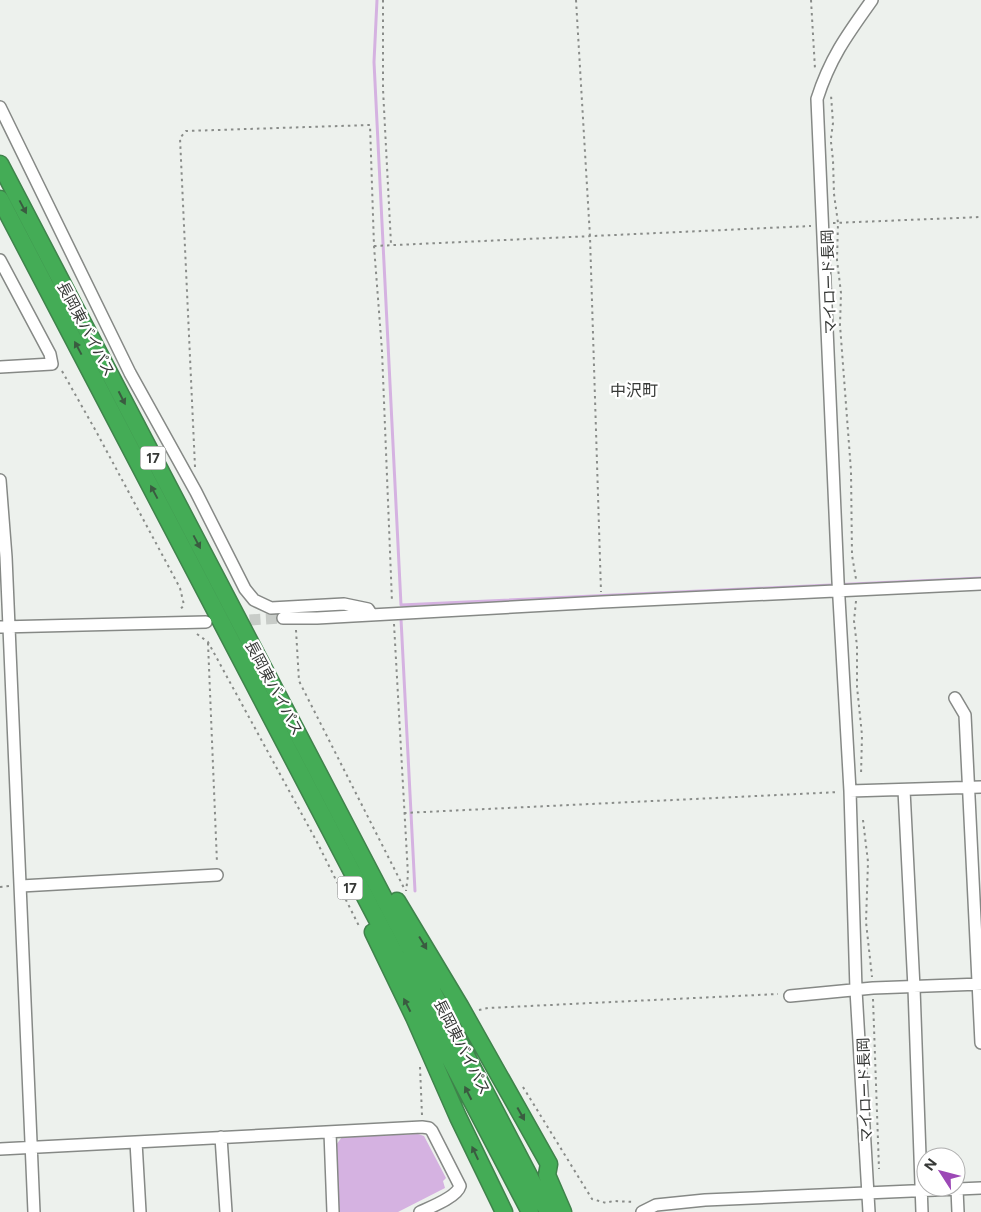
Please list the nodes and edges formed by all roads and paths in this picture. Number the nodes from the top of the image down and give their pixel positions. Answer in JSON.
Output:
{"nodes":[{"id":1,"x":384,"y":0,"type":"edge"},
{"id":2,"x":576,"y":0,"type":"edge"},
{"id":3,"x":811,"y":0,"type":"edge"},
{"id":4,"x":872,"y":0,"type":"edge"},
{"id":5,"x":815,"y":70,"type":"dead end"},
{"id":6,"x":832,"y":90,"type":"dead end"},
{"id":7,"x":0,"y":107,"type":"edge"},
{"id":8,"x":0,"y":164,"type":"edge"},
{"id":9,"x":0,"y":198,"type":"edge"},
{"id":10,"x":981,"y":217,"type":"edge"},
{"id":11,"x":838,"y":223,"type":"junction"},
{"id":12,"x":823,"y":224,"type":"junction"},
{"id":13,"x":590,"y":237,"type":"junction"},
{"id":14,"x":391,"y":244,"type":"junction"},
{"id":15,"x":376,"y":245,"type":"junction"},
{"id":16,"x":0,"y":260,"type":"edge"},
{"id":17,"x":52,"y":364,"type":"junction"},
{"id":18,"x":0,"y":368,"type":"edge"},
{"id":19,"x":0,"y":480,"type":"edge"},
{"id":20,"x":196,"y":492,"type":"junction"},
{"id":21,"x":3,"y":557,"type":"edge"},
{"id":22,"x":193,"y":566,"type":"junction"},
{"id":23,"x":856,"y":578,"type":"dead end"},
{"id":24,"x":981,"y":584,"type":"edge"},
{"id":25,"x":839,"y":586,"type":"junction"},
{"id":26,"x":602,"y":593,"type":"dead end"},
{"id":27,"x":856,"y":600,"type":"dead end"},
{"id":28,"x":393,"y":613,"type":"junction"},
{"id":29,"x":174,"y":614,"type":"dead end"},
{"id":30,"x":372,"y":615,"type":"junction"},
{"id":31,"x":283,"y":618,"type":"tunnel mouth"},
{"id":32,"x":206,"y":622,"type":"dead end"},
{"id":33,"x":300,"y":625,"type":"dead end"},
{"id":34,"x":5,"y":627,"type":"edge"},
{"id":35,"x":193,"y":633,"type":"dead end"},
{"id":36,"x":208,"y":642,"type":"junction"},
{"id":37,"x":954,"y":698,"type":"dead end"},
{"id":38,"x":308,"y":751,"type":"junction"},
{"id":39,"x":861,"y":780,"type":"dead end"},
{"id":40,"x":981,"y":787,"type":"edge"},
{"id":41,"x":969,"y":788,"type":"junction"},
{"id":42,"x":904,"y":790,"type":"junction"},
{"id":43,"x":850,"y":791,"type":"junction"},
{"id":44,"x":862,"y":812,"type":"dead end"},
{"id":45,"x":404,"y":813,"type":"junction"},
{"id":46,"x":217,"y":875,"type":"joint"},
{"id":47,"x":21,"y":886,"type":"junction"},
{"id":48,"x":362,"y":931,"type":"dead end"},
{"id":49,"x":872,"y":980,"type":"dead end"},
{"id":50,"x":980,"y":984,"type":"edge"},
{"id":51,"x":914,"y":988,"type":"junction"},
{"id":52,"x":856,"y":990,"type":"junction"},
{"id":53,"x":873,"y":994,"type":"dead end"},
{"id":54,"x":790,"y":996,"type":"joint"},
{"id":55,"x":476,"y":1011,"type":"dead end"},
{"id":56,"x":981,"y":1043,"type":"edge"},
{"id":57,"x":420,"y":1058,"type":"dead end"},
{"id":58,"x":521,"y":1084,"type":"dead end"},
{"id":59,"x":422,"y":1127,"type":"junction"},
{"id":60,"x":330,"y":1132,"type":"junction"},
{"id":61,"x":221,"y":1137,"type":"junction"},
{"id":62,"x":136,"y":1142,"type":"junction"},
{"id":63,"x":920,"y":1147,"type":"edge"},
{"id":64,"x":31,"y":1148,"type":"junction"},
{"id":65,"x":0,"y":1149,"type":"edge"},
{"id":66,"x":548,"y":1164,"type":"junction"},
{"id":67,"x":879,"y":1175,"type":"dead end"},
{"id":68,"x":490,"y":1185,"type":"junction"},
{"id":69,"x":981,"y":1188,"type":"edge"},
{"id":70,"x":966,"y":1189,"type":"edge"},
{"id":71,"x":916,"y":1190,"type":"edge"},
{"id":72,"x":868,"y":1192,"type":"junction"},
{"id":73,"x":921,"y":1197,"type":"edge"},
{"id":74,"x":957,"y":1197,"type":"edge"},
{"id":75,"x":530,"y":1200,"type":"edge"},
{"id":76,"x":656,"y":1205,"type":"junction"},
{"id":77,"x":34,"y":1212,"type":"edge"},
{"id":78,"x":140,"y":1212,"type":"edge"},
{"id":79,"x":226,"y":1212,"type":"edge"},
{"id":80,"x":333,"y":1212,"type":"edge"},
{"id":81,"x":420,"y":1212,"type":"edge"},
{"id":82,"x":495,"y":1212,"type":"edge"},
{"id":83,"x":504,"y":1212,"type":"edge"},
{"id":84,"x":548,"y":1212,"type":"edge"},
{"id":85,"x":563,"y":1212,"type":"edge"},
{"id":86,"x":573,"y":1212,"type":"edge"},
{"id":87,"x":642,"y":1212,"type":"edge"},
{"id":88,"x":869,"y":1212,"type":"edge"},
{"id":89,"x":922,"y":1212,"type":"edge"},
{"id":90,"x":958,"y":1212,"type":"edge"}],
"edges":[{"from":1,"to":14,"type":"path"},
{"from":2,"to":13,"type":"path"},
{"from":3,"to":5,"type":"path"},
{"from":4,"to":12,"type":"street"},
{"from":6,"to":11,"type":"path","name":"マイロード長岡"},
{"from":7,"to":20,"type":"street"},
{"from":8,"to":38,"type":"highway","name":"長岡東バイパス","number":"17","one_way":true},
{"from":22,"to":9,"type":"highway","name":"長岡東バイパス","number":"17","one_way":true},
{"from":10,"to":11,"type":"path"},
{"from":11,"to":12,"type":"path"},
{"from":11,"to":23,"type":"path","name":"マイロード長岡"},
{"from":12,"to":13,"type":"path"},
{"from":12,"to":25,"type":"street"},
{"from":13,"to":14,"type":"path"},
{"from":13,"to":26,"type":"path"},
{"from":14,"to":15,"type":"path"},
{"from":15,"to":20,"type":"path"},
{"from":15,"to":28,"type":"path"},
{"from":16,"to":17,"type":"street"},
{"from":17,"to":18,"type":"street"},
{"from":17,"to":29,"type":"path"},
{"from":19,"to":21,"type":"street"},
{"from":20,"to":30,"type":"street"},
{"from":21,"to":34,"type":"street"},
{"from":68,"to":22,"type":"highway","number":"17","one_way":true},
{"from":75,"to":22,"type":"highway","name":"長岡東バイパス","number":"17","one_way":true},
{"from":24,"to":25,"type":"street"},
{"from":25,"to":28,"type":"street"},
{"from":25,"to":43,"type":"street"},
{"from":27,"to":39,"type":"path"},
{"from":28,"to":30,"type":"street"},
{"from":28,"to":45,"type":"path"},
{"from":30,"to":31,"type":"street"},
{"from":32,"to":34,"type":"street"},
{"from":33,"to":45,"type":"path"},
{"from":34,"to":47,"type":"street"},
{"from":35,"to":36,"type":"path"},
{"from":36,"to":46,"type":"path"},
{"from":36,"to":48,"type":"path"},
{"from":37,"to":41,"type":"street"},
{"from":38,"to":66,"type":"highway","number":"17","one_way":true},
{"from":38,"to":75,"type":"highway","name":"長岡東バイパス","number":"17"},
{"from":40,"to":41,"type":"street"},
{"from":41,"to":42,"type":"street"},
{"from":41,"to":50,"type":"street"},
{"from":42,"to":43,"type":"street"},
{"from":42,"to":51,"type":"street"},
{"from":43,"to":45,"type":"path"},
{"from":43,"to":52,"type":"street"},
{"from":44,"to":49,"type":"path"},
{"from":46,"to":47,"type":"street"},
{"from":47,"to":64,"type":"street"},
{"from":50,"to":51,"type":"street"},
{"from":50,"to":56,"type":"street"},
{"from":51,"to":52,"type":"street"},
{"from":51,"to":63,"type":"street"},
{"from":52,"to":54,"type":"street"},
{"from":52,"to":72,"type":"street"},
{"from":53,"to":67,"type":"path","name":"マイロード長岡"},
{"from":54,"to":55,"type":"path"},
{"from":57,"to":59,"type":"path"},
{"from":58,"to":76,"type":"path"},
{"from":59,"to":60,"type":"street"},
{"from":59,"to":81,"type":"street"},
{"from":60,"to":61,"type":"street"},
{"from":60,"to":80,"type":"street"},
{"from":61,"to":62,"type":"street"},
{"from":61,"to":79,"type":"street"},
{"from":62,"to":64,"type":"street"},
{"from":62,"to":78,"type":"street"},
{"from":64,"to":65,"type":"street"},
{"from":64,"to":77,"type":"street"},
{"from":66,"to":85,"type":"highway","number":"17"},
{"from":66,"to":86,"type":"highway","number":"17"},
{"from":68,"to":82,"type":"highway"},
{"from":68,"to":83,"type":"highway","number":"17"},
{"from":69,"to":70,"type":"street"},
{"from":71,"to":72,"type":"street"},
{"from":72,"to":76,"type":"street"},
{"from":72,"to":88,"type":"street"},
{"from":73,"to":89,"type":"street"},
{"from":74,"to":90,"type":"street"},
{"from":75,"to":84,"type":"highway","name":"長岡東バイパス","number":"17"},
{"from":76,"to":87,"type":"street"}]}
